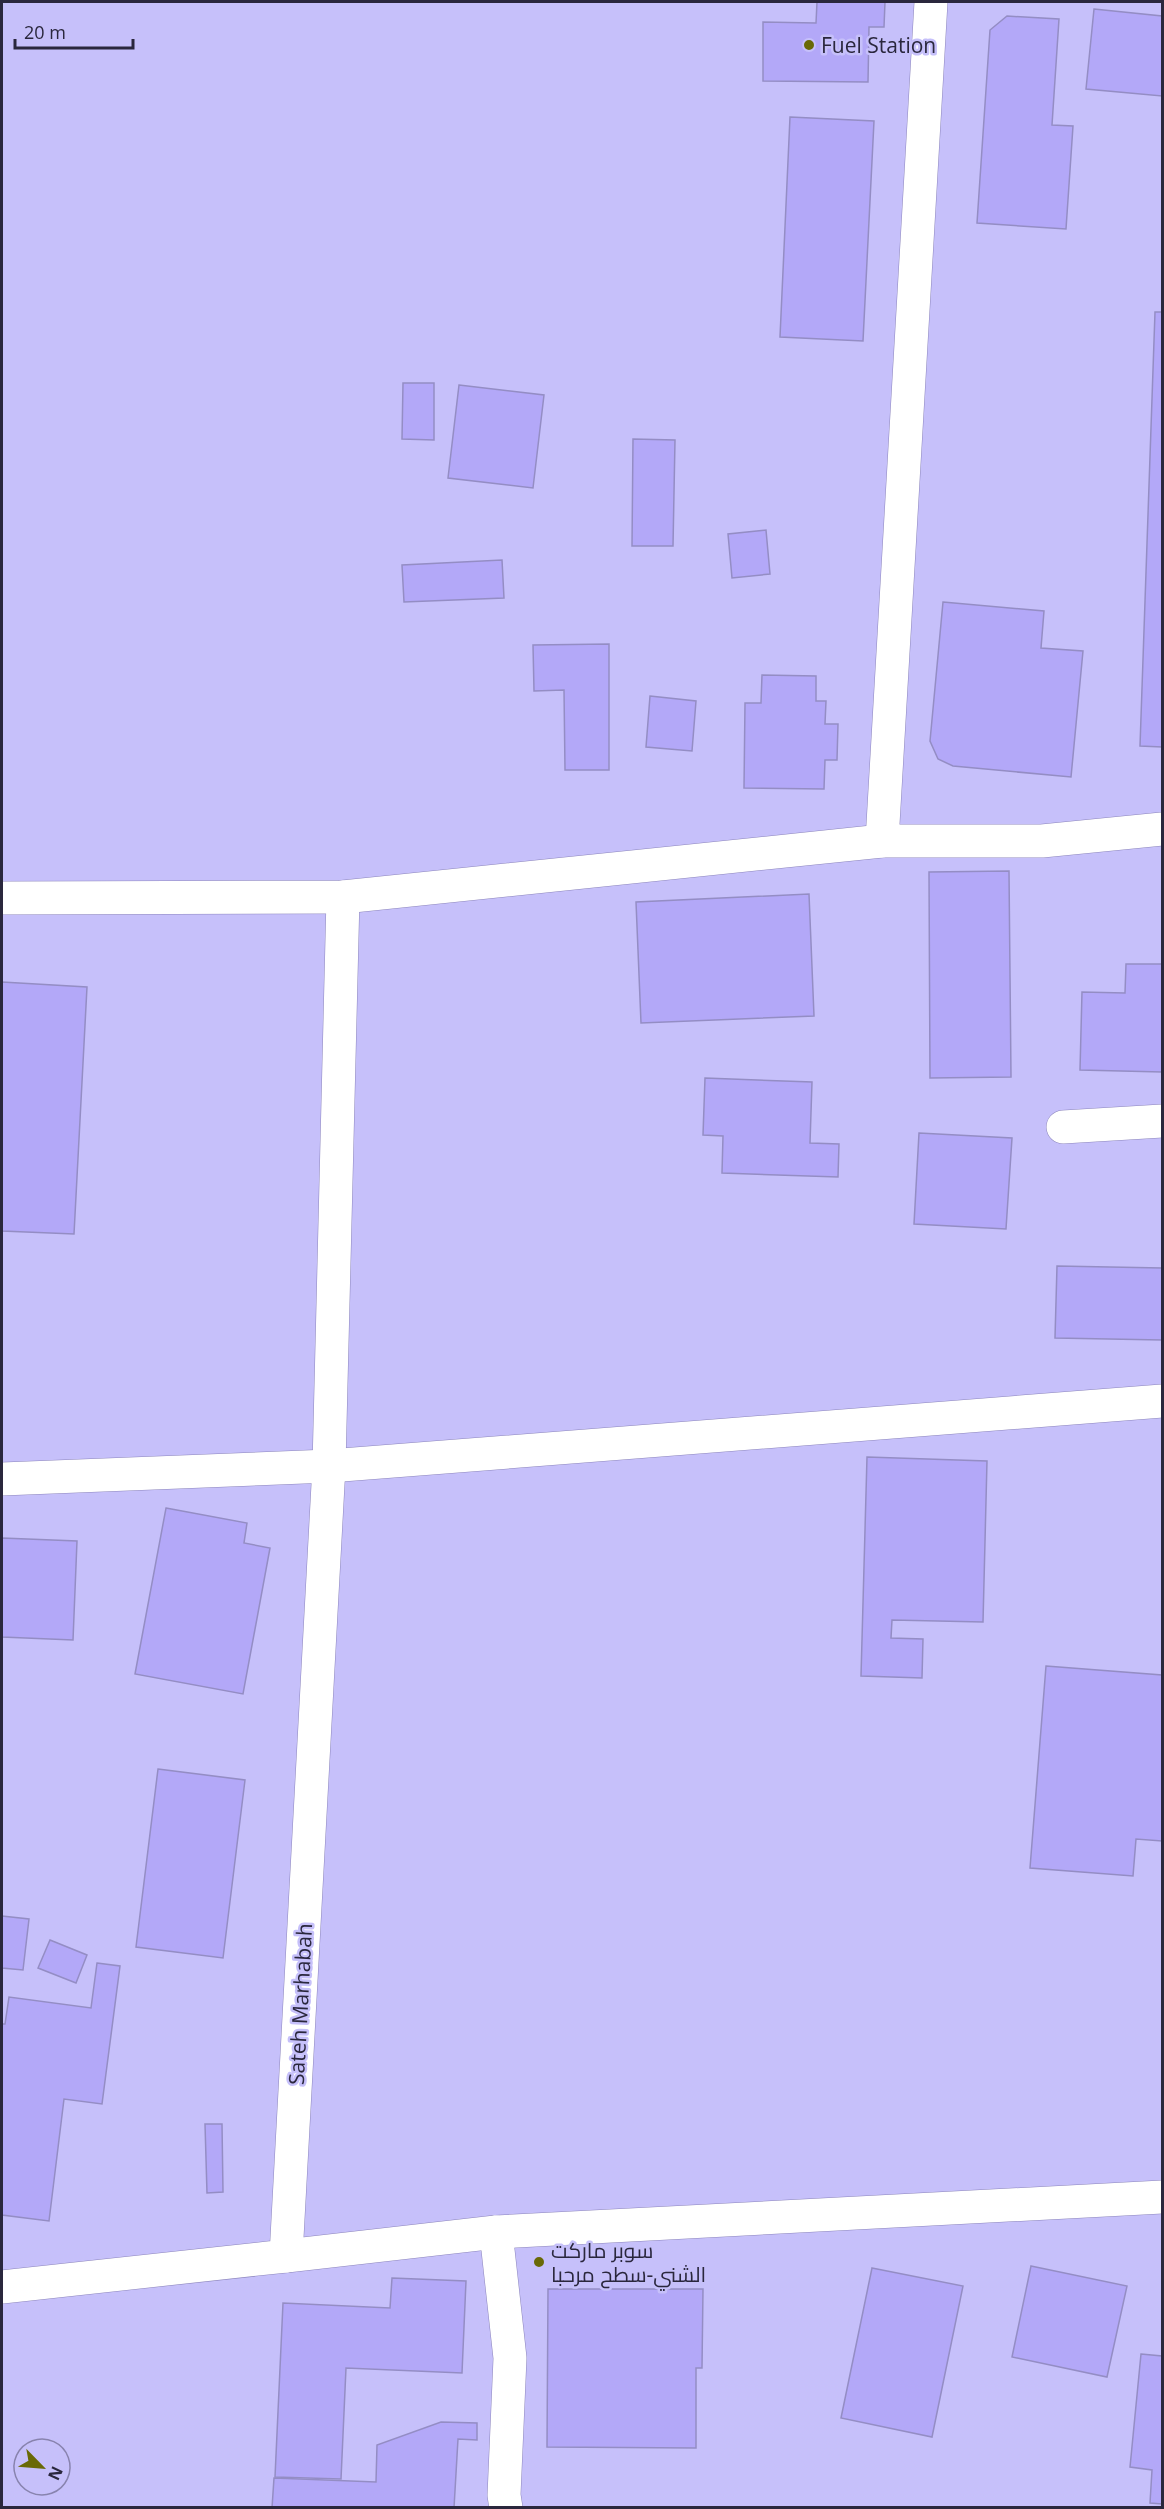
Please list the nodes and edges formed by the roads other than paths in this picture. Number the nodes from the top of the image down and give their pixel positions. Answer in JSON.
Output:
{"nodes":[{"id":1,"x":931,"y":2,"type":"edge"},
{"id":2,"x":1162,"y":829,"type":"edge"},
{"id":3,"x":882,"y":841,"type":"junction"},
{"id":4,"x":343,"y":897,"type":"junction"},
{"id":5,"x":2,"y":898,"type":"edge"},
{"id":6,"x":1162,"y":1121,"type":"edge"},
{"id":7,"x":1063,"y":1127,"type":"dead end"},
{"id":8,"x":1162,"y":1401,"type":"edge"},
{"id":9,"x":329,"y":1466,"type":"junction"},
{"id":10,"x":2,"y":1479,"type":"edge"},
{"id":11,"x":1162,"y":2197,"type":"edge"},
{"id":12,"x":496,"y":2232,"type":"junction"},
{"id":13,"x":286,"y":2256,"type":"junction"},
{"id":14,"x":2,"y":2287,"type":"edge"},
{"id":15,"x":506,"y":2508,"type":"edge"}],
"edges":[{"from":1,"to":3,"type":"street"},
{"from":2,"to":3,"type":"street"},
{"from":3,"to":4,"type":"street"},
{"from":4,"to":5,"type":"street"},
{"from":4,"to":9,"type":"street","name":"Sateh Marhabah"},
{"from":6,"to":7,"type":"street"},
{"from":8,"to":9,"type":"street"},
{"from":9,"to":10,"type":"street"},
{"from":9,"to":13,"type":"street","name":"Sateh Marhabah"},
{"from":11,"to":12,"type":"street"},
{"from":12,"to":13,"type":"street"},
{"from":12,"to":15,"type":"street"},
{"from":13,"to":14,"type":"street"}]}
